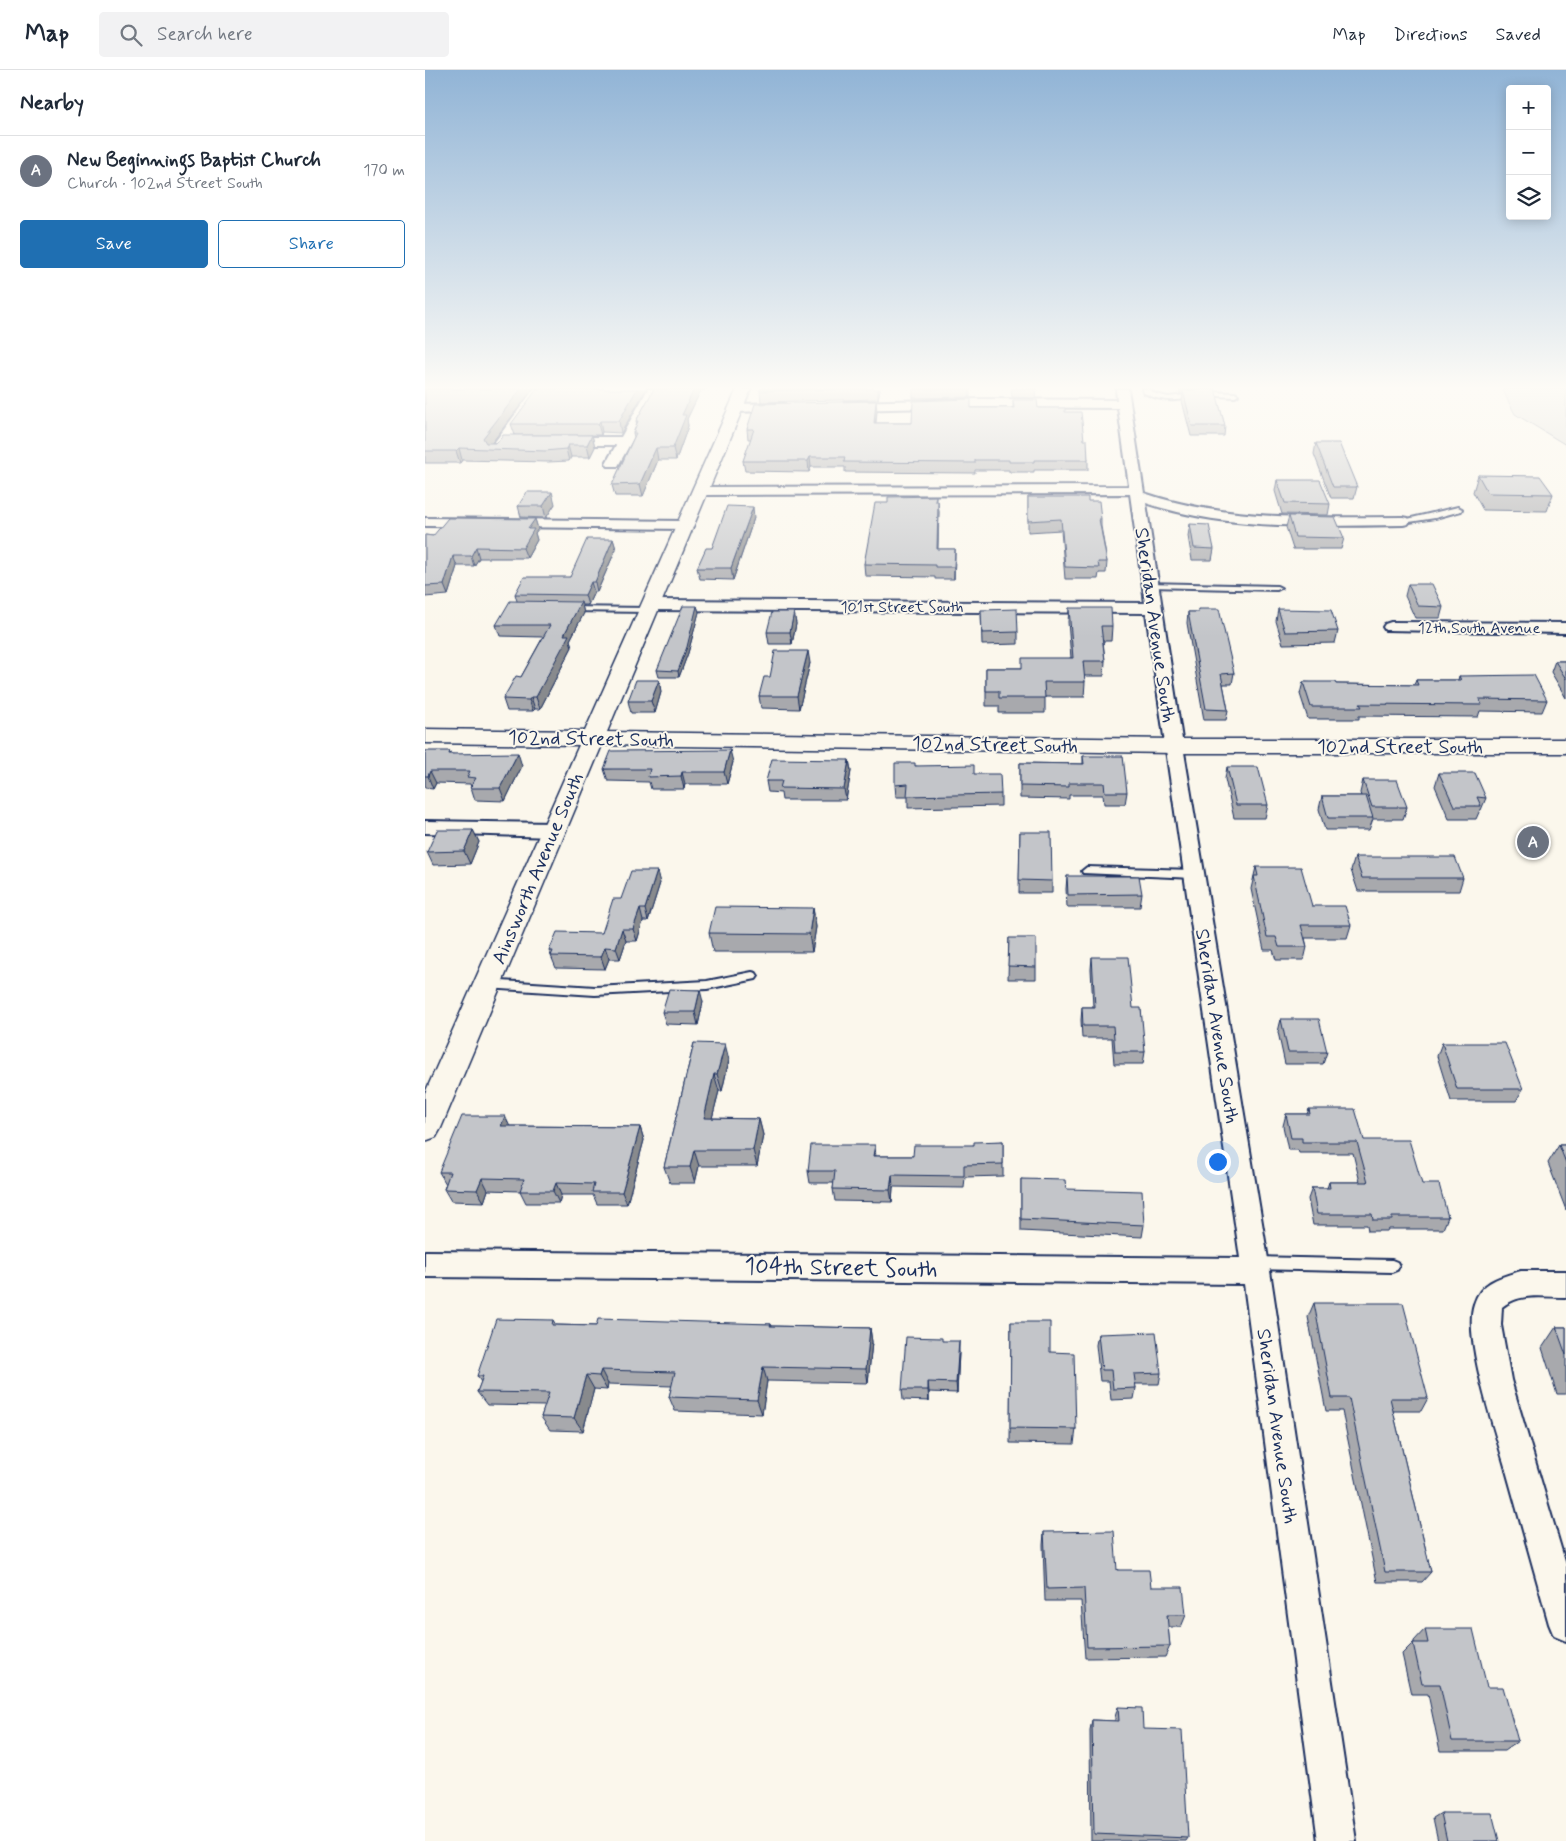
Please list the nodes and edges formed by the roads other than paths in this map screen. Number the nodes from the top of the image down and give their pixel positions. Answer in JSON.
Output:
{"nodes":[{"id":1,"x":709,"y":472,"type":"edge"},
{"id":2,"x":1134,"y":472,"type":"edge"},
{"id":3,"x":701,"y":491,"type":"junction"},
{"id":4,"x":1137,"y":492,"type":"junction"},
{"id":5,"x":1458,"y":509,"type":"dead end"},
{"id":6,"x":1403,"y":521,"type":"joint"},
{"id":7,"x":425,"y":522,"type":"edge"},
{"id":8,"x":686,"y":525,"type":"junction"},
{"id":9,"x":1277,"y":588,"type":"dead end"},
{"id":10,"x":1151,"y":596,"type":"junction"},
{"id":11,"x":650,"y":608,"type":"junction"},
{"id":12,"x":562,"y":609,"type":"edge"},
{"id":13,"x":1391,"y":627,"type":"dead end"},
{"id":14,"x":1566,"y":628,"type":"edge"},
{"id":15,"x":425,"y":736,"type":"edge"},
{"id":16,"x":593,"y":738,"type":"junction"},
{"id":17,"x":1174,"y":746,"type":"junction"},
{"id":18,"x":1566,"y":746,"type":"edge"},
{"id":19,"x":425,"y":828,"type":"edge"},
{"id":20,"x":554,"y":830,"type":"junction"},
{"id":21,"x":1087,"y":871,"type":"dead end"},
{"id":22,"x":1194,"y":874,"type":"junction"},
{"id":23,"x":752,"y":976,"type":"dead end"},
{"id":24,"x":487,"y":984,"type":"junction"},
{"id":25,"x":425,"y":1128,"type":"edge"},
{"id":26,"x":425,"y":1264,"type":"edge"},
{"id":27,"x":1392,"y":1266,"type":"dead end"},
{"id":28,"x":1256,"y":1267,"type":"junction"},
{"id":29,"x":1566,"y":1284,"type":"edge"},
{"id":30,"x":1566,"y":1624,"type":"edge"},
{"id":31,"x":1337,"y":1841,"type":"edge"}],
"edges":[{"from":1,"to":3,"type":"street","name":"Ainsworth Avenue South"},
{"from":2,"to":4,"type":"street","name":"Sheridan Avenue South"},
{"from":3,"to":4,"type":"street"},
{"from":3,"to":8,"type":"street","name":"Ainsworth Avenue South"},
{"from":4,"to":6,"type":"street"},
{"from":4,"to":10,"type":"street","name":"Sheridan Avenue South"},
{"from":5,"to":6,"type":"lane"},
{"from":7,"to":8,"type":"street"},
{"from":8,"to":11,"type":"street","name":"Ainsworth Avenue South"},
{"from":9,"to":10,"type":"lane"},
{"from":10,"to":11,"type":"street","name":"101st Street South"},
{"from":10,"to":17,"type":"street","name":"Sheridan Avenue South"},
{"from":11,"to":12,"type":"lane"},
{"from":11,"to":16,"type":"street","name":"Ainsworth Avenue South"},
{"from":13,"to":14,"type":"street","name":"12th South Avenue"},
{"from":15,"to":16,"type":"street","name":"102nd Street South"},
{"from":16,"to":17,"type":"street","name":"102nd Street South"},
{"from":16,"to":20,"type":"street","name":"Ainsworth Avenue South"},
{"from":17,"to":18,"type":"street","name":"102nd Street South"},
{"from":17,"to":22,"type":"street","name":"Sheridan Avenue South"},
{"from":19,"to":20,"type":"street"},
{"from":20,"to":24,"type":"street","name":"Ainsworth Avenue South"},
{"from":21,"to":22,"type":"lane"},
{"from":22,"to":28,"type":"street","name":"Sheridan Avenue South"},
{"from":23,"to":24,"type":"lane"},
{"from":24,"to":25,"type":"street","name":"Ainsworth Avenue South"},
{"from":26,"to":28,"type":"street","name":"104th Street South"},
{"from":27,"to":28,"type":"lane"},
{"from":28,"to":31,"type":"street","name":"Sheridan Avenue South"},
{"from":29,"to":30,"type":"street"}]}
